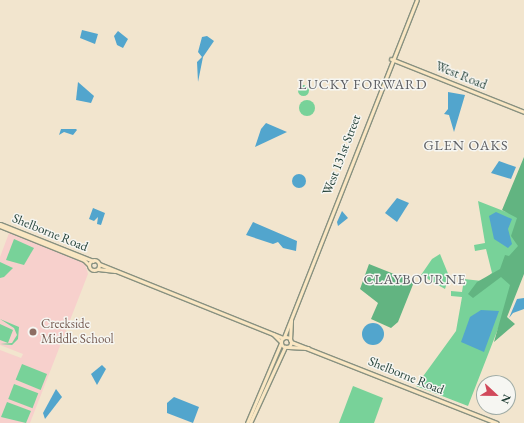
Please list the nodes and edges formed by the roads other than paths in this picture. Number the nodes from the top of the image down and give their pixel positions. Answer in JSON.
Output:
{"nodes":[{"id":1,"x":417,"y":0,"type":"edge"},
{"id":2,"x":391,"y":59,"type":"junction"},
{"id":3,"x":524,"y":112,"type":"edge"},
{"id":4,"x":0,"y":225,"type":"edge"},
{"id":5,"x":92,"y":260,"type":"junction"},
{"id":6,"x":99,"y":264,"type":"junction"},
{"id":7,"x":89,"y":266,"type":"junction"},
{"id":8,"x":97,"y":269,"type":"junction"},
{"id":9,"x":116,"y":271,"type":"junction"},
{"id":10,"x":290,"y":318,"type":"junction"},
{"id":11,"x":273,"y":334,"type":"junction"},
{"id":12,"x":284,"y":338,"type":"junction"},
{"id":13,"x":290,"y":341,"type":"junction"},
{"id":14,"x":281,"y":343,"type":"junction"},
{"id":15,"x":286,"y":347,"type":"junction"},
{"id":16,"x":308,"y":348,"type":"junction"},
{"id":17,"x":248,"y":423,"type":"edge"},
{"id":18,"x":497,"y":423,"type":"edge"}],
"edges":[{"from":1,"to":2,"type":"street","name":"West 131st Street"},
{"from":2,"to":3,"type":"street","name":"West Road"},
{"from":2,"to":10,"type":"street","name":"West 131st Street"},
{"from":4,"to":5,"type":"street","name":"Shelborne Road"},
{"from":4,"to":7,"type":"street","name":"Shelborne Road"},
{"from":5,"to":6,"type":"street","name":"Shelborne Road"},
{"from":5,"to":7,"type":"street"},
{"from":6,"to":8,"type":"street"},
{"from":6,"to":9,"type":"street","name":"Shelborne Road"},
{"from":7,"to":8,"type":"street","name":"Shelborne Road"},
{"from":8,"to":9,"type":"street","name":"Shelborne Road"},
{"from":9,"to":11,"type":"street","name":"Shelborne Road"},
{"from":10,"to":12,"type":"street","name":"West 131st Street"},
{"from":10,"to":13,"type":"street","name":"West 131st Street"},
{"from":11,"to":12,"type":"street","name":"Shelborne Road"},
{"from":11,"to":14,"type":"street","name":"Shelborne Road"},
{"from":12,"to":13,"type":"street","name":"Shelborne Road"},
{"from":12,"to":14,"type":"street","name":"West 131st Street"},
{"from":13,"to":15,"type":"street"},
{"from":13,"to":16,"type":"street","name":"Shelborne Road"},
{"from":14,"to":15,"type":"street","name":"Shelborne Road"},
{"from":14,"to":17,"type":"street"},
{"from":15,"to":16,"type":"street","name":"Shelborne Road"},
{"from":15,"to":17,"type":"street"},
{"from":16,"to":18,"type":"street","name":"Shelborne Road"}]}
